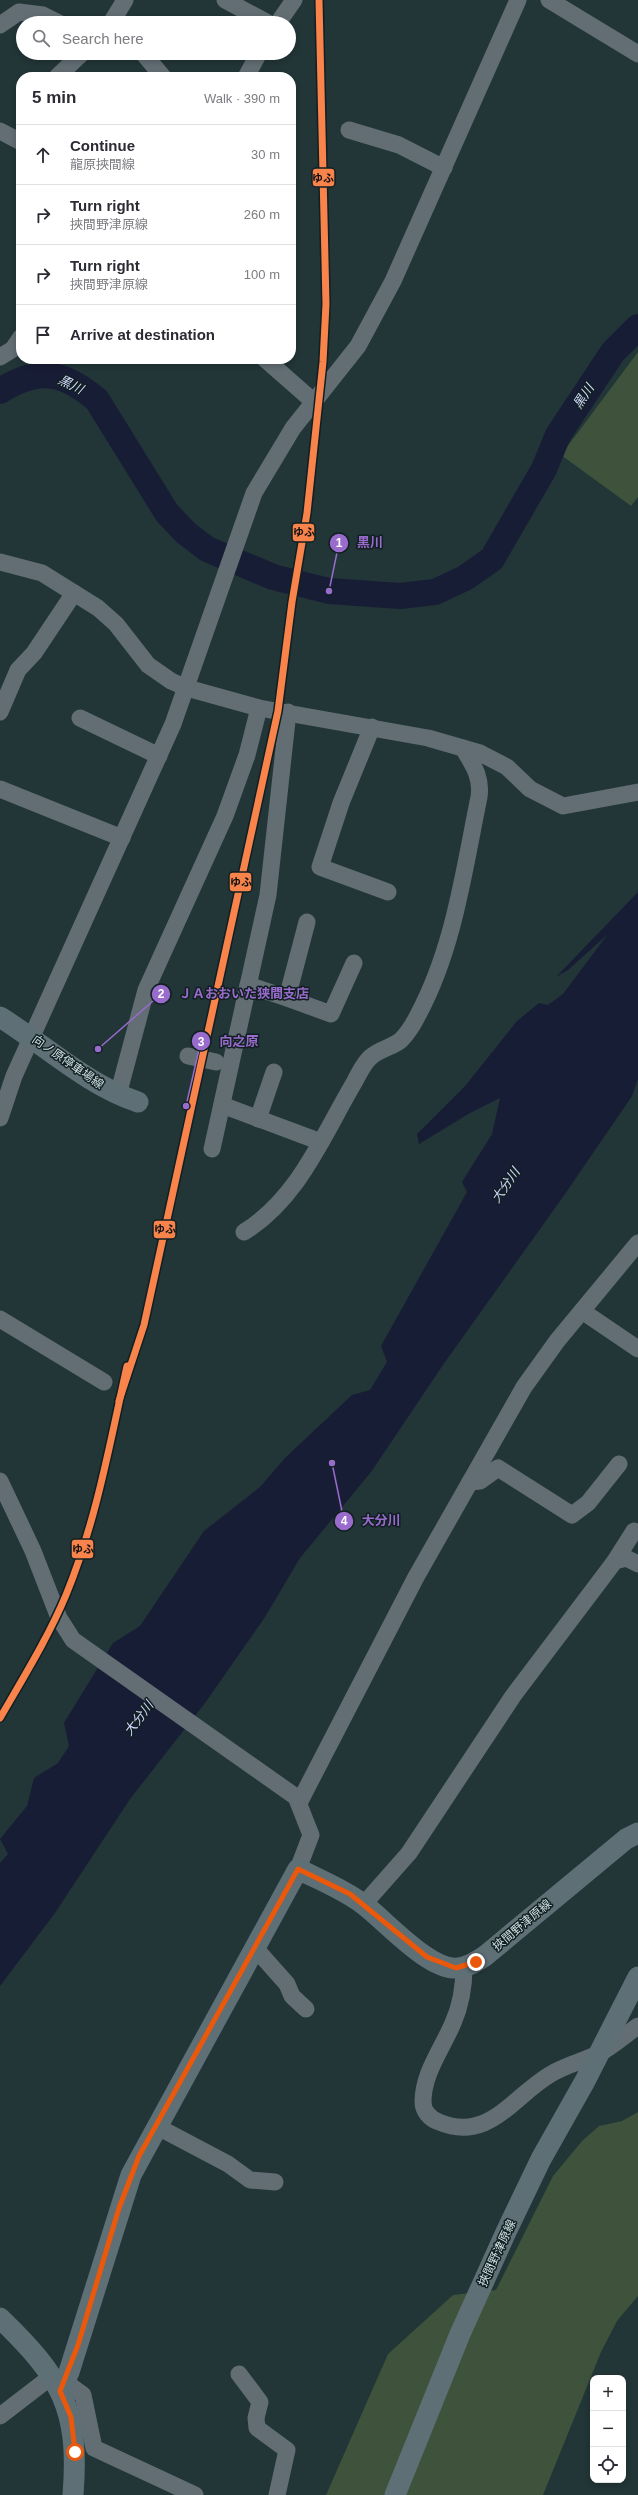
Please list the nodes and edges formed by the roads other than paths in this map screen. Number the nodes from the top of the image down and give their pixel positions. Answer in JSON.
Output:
{"nodes":[{"id":1,"x":125,"y":0,"type":"edge"},
{"id":2,"x":225,"y":0,"type":"edge"},
{"id":3,"x":294,"y":0,"type":"edge"},
{"id":4,"x":518,"y":0,"type":"edge"},
{"id":5,"x":549,"y":0,"type":"edge"},
{"id":6,"x":45,"y":16,"type":"edge"},
{"id":7,"x":116,"y":16,"type":"edge"},
{"id":8,"x":255,"y":16,"type":"edge"},
{"id":9,"x":283,"y":16,"type":"edge"},
{"id":10,"x":0,"y":26,"type":"edge"},
{"id":11,"x":638,"y":54,"type":"edge"},
{"id":12,"x":75,"y":60,"type":"edge"},
{"id":13,"x":149,"y":60,"type":"edge"},
{"id":14,"x":255,"y":60,"type":"edge"},
{"id":15,"x":62,"y":72,"type":"edge"},
{"id":16,"x":159,"y":72,"type":"edge"},
{"id":17,"x":249,"y":72,"type":"edge"},
{"id":18,"x":349,"y":130,"type":"dead end"},
{"id":19,"x":0,"y":131,"type":"edge"},
{"id":20,"x":16,"y":136,"type":"edge"},
{"id":21,"x":444,"y":168,"type":"junction"},
{"id":22,"x":16,"y":344,"type":"edge"},
{"id":23,"x":0,"y":357,"type":"edge"},
{"id":24,"x":271,"y":364,"type":"edge"},
{"id":25,"x":314,"y":402,"type":"junction"},
{"id":26,"x":0,"y":562,"type":"edge"},
{"id":27,"x":74,"y":593,"type":"junction"},
{"id":28,"x":187,"y":688,"type":"junction"},
{"id":29,"x":259,"y":708,"type":"junction"},
{"id":30,"x":0,"y":712,"type":"edge"},
{"id":31,"x":288,"y":712,"type":"junction"},
{"id":32,"x":80,"y":718,"type":"dead end"},
{"id":33,"x":372,"y":727,"type":"junction"},
{"id":34,"x":463,"y":748,"type":"junction"},
{"id":35,"x":159,"y":756,"type":"junction"},
{"id":36,"x":0,"y":789,"type":"edge"},
{"id":37,"x":638,"y":792,"type":"edge"},
{"id":38,"x":122,"y":838,"type":"junction"},
{"id":39,"x":388,"y":892,"type":"dead end"},
{"id":40,"x":307,"y":922,"type":"dead end"},
{"id":41,"x":354,"y":963,"type":"dead end"},
{"id":42,"x":248,"y":985,"type":"junction"},
{"id":43,"x":287,"y":998,"type":"junction"},
{"id":44,"x":0,"y":1017,"type":"edge"},
{"id":45,"x":32,"y":1037,"type":"junction"},
{"id":46,"x":188,"y":1056,"type":"dead end"},
{"id":47,"x":216,"y":1062,"type":"dead end"},
{"id":48,"x":274,"y":1072,"type":"dead end"},
{"id":49,"x":118,"y":1095,"type":"junction"},
{"id":50,"x":138,"y":1102,"type":"dead end"},
{"id":51,"x":222,"y":1106,"type":"junction"},
{"id":52,"x":0,"y":1118,"type":"edge"},
{"id":53,"x":258,"y":1119,"type":"junction"},
{"id":54,"x":321,"y":1142,"type":"junction"},
{"id":55,"x":212,"y":1149,"type":"dead end"},
{"id":56,"x":244,"y":1232,"type":"dead end"},
{"id":57,"x":638,"y":1243,"type":"edge"},
{"id":58,"x":582,"y":1310,"type":"junction"},
{"id":59,"x":0,"y":1320,"type":"edge"},
{"id":60,"x":638,"y":1349,"type":"edge"},
{"id":61,"x":104,"y":1382,"type":"dead end"},
{"id":62,"x":619,"y":1464,"type":"dead end"},
{"id":63,"x":0,"y":1481,"type":"edge"},
{"id":64,"x":470,"y":1482,"type":"junction"},
{"id":65,"x":634,"y":1531,"type":"dead end"},
{"id":66,"x":615,"y":1561,"type":"junction"},
{"id":67,"x":638,"y":1564,"type":"edge"},
{"id":68,"x":299,"y":1803,"type":"junction"},
{"id":69,"x":638,"y":1833,"type":"edge"},
{"id":70,"x":298,"y":1869,"type":"junction"},
{"id":71,"x":364,"y":1904,"type":"junction"},
{"id":72,"x":255,"y":1948,"type":"junction"},
{"id":73,"x":464,"y":1967,"type":"junction"},
{"id":74,"x":638,"y":1977,"type":"edge"},
{"id":75,"x":306,"y":2009,"type":"dead end"},
{"id":76,"x":638,"y":2026,"type":"edge"},
{"id":77,"x":599,"y":2054,"type":"junction"},
{"id":78,"x":156,"y":2126,"type":"junction"},
{"id":79,"x":275,"y":2182,"type":"dead end"},
{"id":80,"x":0,"y":2318,"type":"edge"},
{"id":81,"x":239,"y":2374,"type":"dead end"},
{"id":82,"x":59,"y":2383,"type":"junction"},
{"id":83,"x":0,"y":2416,"type":"edge"},
{"id":84,"x":73,"y":2495,"type":"edge"},
{"id":85,"x":195,"y":2495,"type":"edge"},
{"id":86,"x":277,"y":2495,"type":"edge"},
{"id":87,"x":395,"y":2495,"type":"edge"}],
"edges":[{"from":1,"to":7,"type":"street"},
{"from":2,"to":8,"type":"street"},
{"from":3,"to":9,"type":"street"},
{"from":4,"to":21,"type":"street"},
{"from":5,"to":11,"type":"street"},
{"from":6,"to":10,"type":"street"},
{"from":12,"to":15,"type":"street"},
{"from":13,"to":16,"type":"street"},
{"from":14,"to":17,"type":"street"},
{"from":18,"to":21,"type":"street"},
{"from":19,"to":20,"type":"street"},
{"from":21,"to":25,"type":"street"},
{"from":22,"to":23,"type":"street"},
{"from":24,"to":25,"type":"street"},
{"from":25,"to":28,"type":"street"},
{"from":26,"to":27,"type":"street"},
{"from":27,"to":28,"type":"street"},
{"from":27,"to":30,"type":"street"},
{"from":28,"to":29,"type":"street"},
{"from":28,"to":35,"type":"street"},
{"from":29,"to":31,"type":"street"},
{"from":29,"to":49,"type":"street"},
{"from":31,"to":33,"type":"street"},
{"from":31,"to":42,"type":"street"},
{"from":32,"to":35,"type":"street"},
{"from":33,"to":34,"type":"street"},
{"from":33,"to":39,"type":"street"},
{"from":34,"to":37,"type":"street"},
{"from":34,"to":54,"type":"street"},
{"from":35,"to":38,"type":"street"},
{"from":36,"to":38,"type":"street"},
{"from":38,"to":45,"type":"street"},
{"from":40,"to":43,"type":"street"},
{"from":41,"to":43,"type":"street"},
{"from":42,"to":43,"type":"street"},
{"from":42,"to":51,"type":"street"},
{"from":44,"to":45,"type":"main road","name":"向ノ原停車場線"},
{"from":45,"to":49,"type":"main road","name":"向ノ原停車場線"},
{"from":45,"to":52,"type":"street"},
{"from":46,"to":47,"type":"street"},
{"from":48,"to":53,"type":"street"},
{"from":49,"to":50,"type":"main road","name":"向ノ原停車場線"},
{"from":51,"to":53,"type":"street"},
{"from":51,"to":55,"type":"street"},
{"from":53,"to":54,"type":"street"},
{"from":54,"to":56,"type":"street"},
{"from":57,"to":58,"type":"street"},
{"from":58,"to":60,"type":"street"},
{"from":58,"to":64,"type":"street"},
{"from":59,"to":61,"type":"street"},
{"from":62,"to":64,"type":"street"},
{"from":63,"to":68,"type":"street"},
{"from":64,"to":68,"type":"street"},
{"from":65,"to":66,"type":"street"},
{"from":66,"to":67,"type":"street"},
{"from":66,"to":71,"type":"street"},
{"from":68,"to":70,"type":"street"},
{"from":69,"to":73,"type":"main road","name":"挾間野津原線"},
{"from":70,"to":71,"type":"main road"},
{"from":70,"to":72,"type":"main road"},
{"from":71,"to":73,"type":"main road"},
{"from":72,"to":75,"type":"street"},
{"from":72,"to":78,"type":"main road"},
{"from":73,"to":77,"type":"street"},
{"from":74,"to":77,"type":"main road","name":"挾間野津原線"},
{"from":76,"to":77,"type":"street"},
{"from":77,"to":87,"type":"main road","name":"挾間野津原線"},
{"from":78,"to":79,"type":"street"},
{"from":78,"to":82,"type":"main road"},
{"from":80,"to":82,"type":"main road"},
{"from":81,"to":86,"type":"street"},
{"from":82,"to":83,"type":"street"},
{"from":82,"to":84,"type":"main road"},
{"from":82,"to":85,"type":"street"}]}
